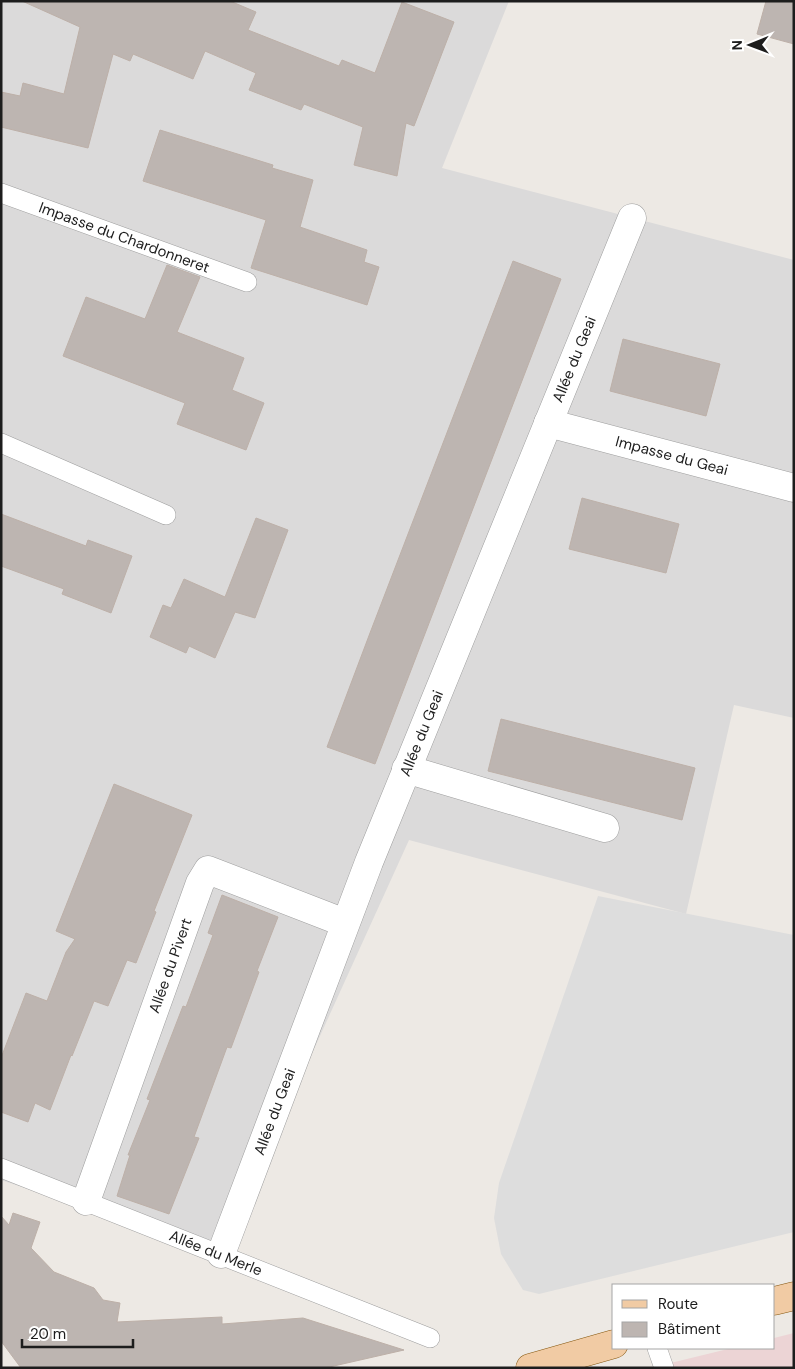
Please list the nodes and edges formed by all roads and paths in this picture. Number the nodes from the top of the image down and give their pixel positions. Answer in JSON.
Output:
{"nodes":[{"id":1,"x":1,"y":193,"type":"edge"},
{"id":2,"x":632,"y":218,"type":"dead end"},
{"id":3,"x":247,"y":282,"type":"dead end"},
{"id":4,"x":548,"y":423,"type":"junction"},
{"id":5,"x":1,"y":442,"type":"edge"},
{"id":6,"x":794,"y":488,"type":"edge"},
{"id":7,"x":166,"y":515,"type":"dead end"},
{"id":8,"x":406,"y":769,"type":"junction"},
{"id":9,"x":605,"y":828,"type":"dead end"},
{"id":10,"x":345,"y":923,"type":"junction"},
{"id":11,"x":1,"y":1168,"type":"edge"},
{"id":12,"x":86,"y":1201,"type":"junction"},
{"id":13,"x":221,"y":1254,"type":"junction"},
{"id":14,"x":794,"y":1296,"type":"edge"},
{"id":15,"x":775,"y":1301,"type":"edge"},
{"id":16,"x":430,"y":1338,"type":"dead end"},
{"id":17,"x":612,"y":1345,"type":"edge"},
{"id":18,"x":657,"y":1349,"type":"edge"},
{"id":19,"x":530,"y":1368,"type":"edge"},
{"id":20,"x":664,"y":1368,"type":"edge"}],
"edges":[{"from":1,"to":3,"type":"lane","name":"Impasse du Chardonneret"},
{"from":2,"to":4,"type":"street","name":"Allée du Geai"},
{"from":4,"to":6,"type":"street","name":"Impasse du Geai"},
{"from":4,"to":8,"type":"street","name":"Allée du Geai"},
{"from":5,"to":7,"type":"lane"},
{"from":8,"to":9,"type":"street"},
{"from":8,"to":10,"type":"street","name":"Allée du Geai"},
{"from":10,"to":12,"type":"street","name":"Allée du Pivert"},
{"from":10,"to":13,"type":"street","name":"Allée du Geai"},
{"from":11,"to":12,"type":"lane","name":"Allée du Merle"},
{"from":12,"to":13,"type":"lane","name":"Allée du Merle"},
{"from":13,"to":16,"type":"lane","name":"Allée du Merle"},
{"from":14,"to":15,"type":"main road"},
{"from":17,"to":19,"type":"main road"},
{"from":18,"to":20,"type":"lane"}]}
